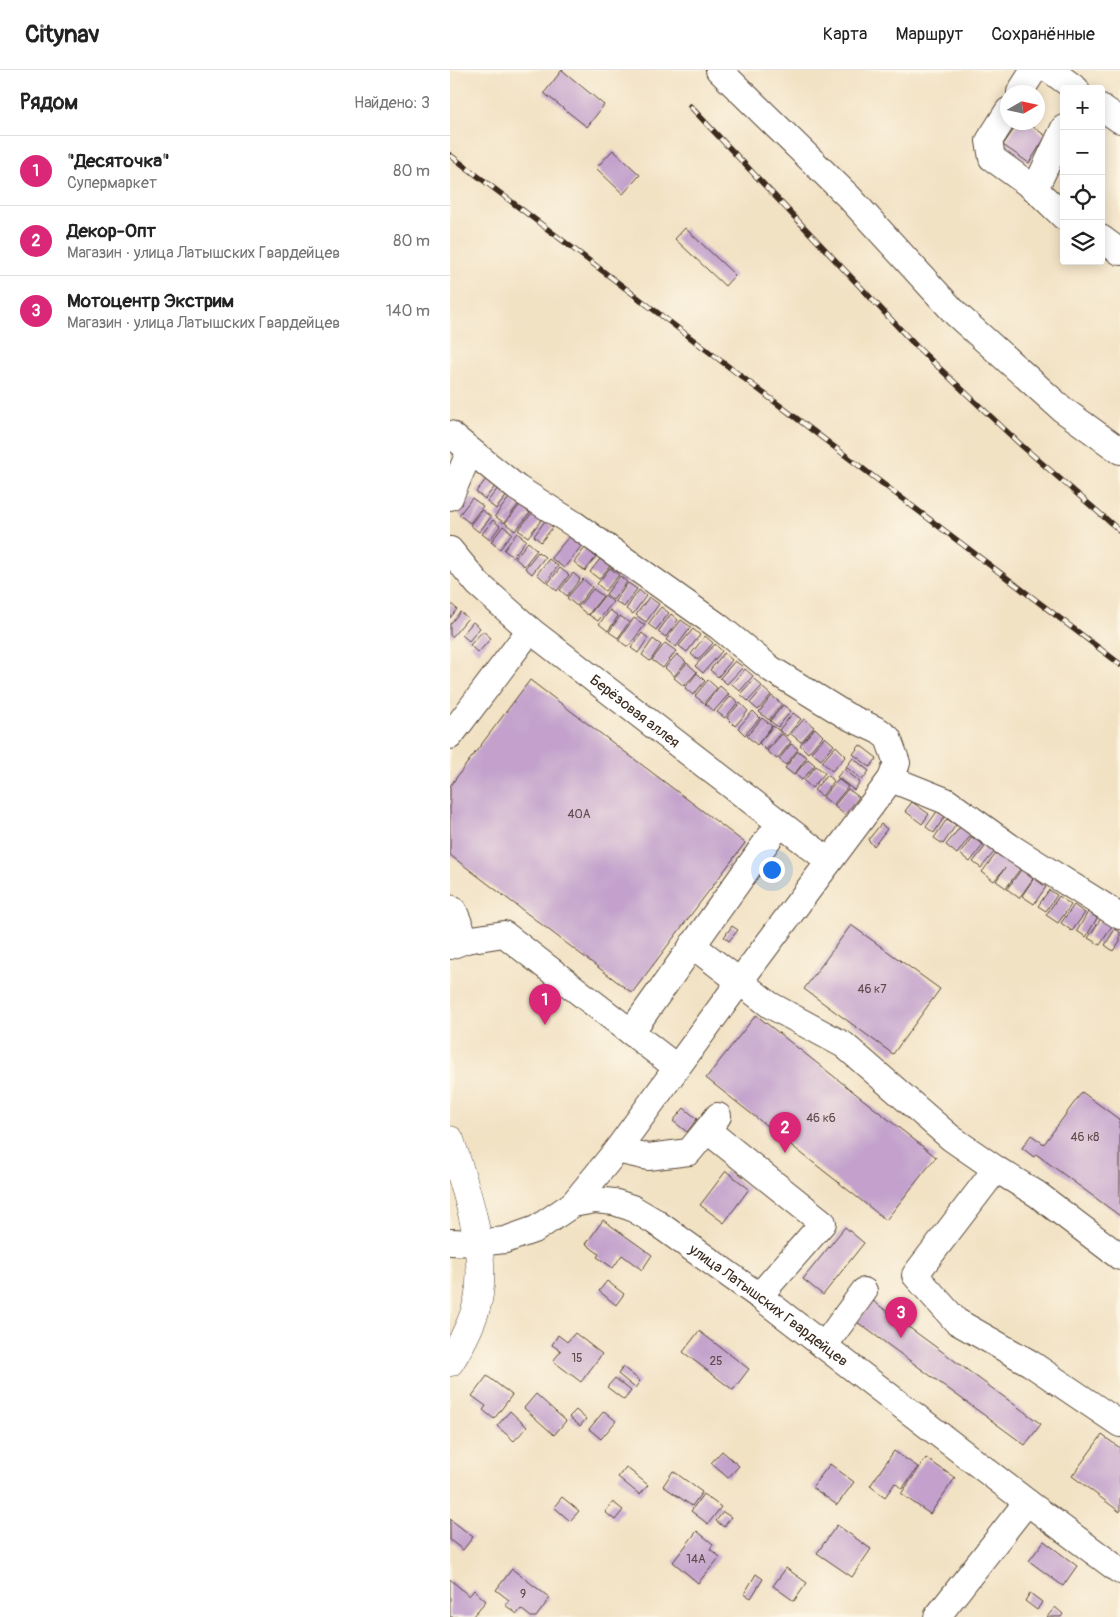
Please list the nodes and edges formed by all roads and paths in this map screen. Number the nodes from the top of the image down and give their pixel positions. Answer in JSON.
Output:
{"nodes":[{"id":1,"x":719,"y":70,"type":"edge"},
{"id":2,"x":1034,"y":70,"type":"edge"},
{"id":3,"x":1050,"y":70,"type":"edge"},
{"id":4,"x":1024,"y":85,"type":"edge"},
{"id":5,"x":1071,"y":85,"type":"edge"},
{"id":6,"x":1105,"y":110,"type":"edge"},
{"id":7,"x":1120,"y":120,"type":"edge"},
{"id":8,"x":1000,"y":124,"type":"edge"},
{"id":9,"x":1063,"y":130,"type":"edge"},
{"id":10,"x":1035,"y":188,"type":"junction"},
{"id":11,"x":1060,"y":213,"type":"edge"},
{"id":12,"x":1105,"y":241,"type":"edge"},
{"id":13,"x":1120,"y":252,"type":"edge"},
{"id":14,"x":450,"y":434,"type":"edge"},
{"id":15,"x":470,"y":450,"type":"junction"},
{"id":16,"x":1120,"y":451,"type":"edge"},
{"id":17,"x":450,"y":496,"type":"edge"},
{"id":18,"x":450,"y":550,"type":"edge"},
{"id":19,"x":530,"y":630,"type":"junction"},
{"id":20,"x":450,"y":736,"type":"edge"},
{"id":21,"x":891,"y":779,"type":"junction"},
{"id":22,"x":780,"y":823,"type":"junction"},
{"id":23,"x":829,"y":861,"type":"junction"},
{"id":24,"x":450,"y":908,"type":"edge"},
{"id":25,"x":1120,"y":916,"type":"edge"},
{"id":26,"x":458,"y":943,"type":"edge"},
{"id":27,"x":692,"y":945,"type":"junction"},
{"id":28,"x":740,"y":981,"type":"junction"},
{"id":29,"x":631,"y":1032,"type":"junction"},
{"id":30,"x":676,"y":1068,"type":"junction"},
{"id":31,"x":450,"y":1140,"type":"edge"},
{"id":32,"x":617,"y":1150,"type":"junction"},
{"id":33,"x":996,"y":1169,"type":"junction"},
{"id":34,"x":573,"y":1204,"type":"junction"},
{"id":35,"x":450,"y":1242,"type":"edge"},
{"id":36,"x":478,"y":1243,"type":"junction"},
{"id":37,"x":1120,"y":1257,"type":"edge"},
{"id":38,"x":864,"y":1291,"type":"dead end"},
{"id":39,"x":758,"y":1296,"type":"junction"},
{"id":40,"x":824,"y":1346,"type":"junction"},
{"id":41,"x":450,"y":1362,"type":"edge"},
{"id":42,"x":1120,"y":1424,"type":"edge"},
{"id":43,"x":1026,"y":1502,"type":"junction"},
{"id":44,"x":1120,"y":1571,"type":"edge"},
{"id":45,"x":937,"y":1617,"type":"edge"}],
"edges":[{"from":1,"to":16,"type":"street"},
{"from":2,"to":4,"type":"street"},
{"from":3,"to":5,"type":"street"},
{"from":6,"to":7,"type":"street"},
{"from":8,"to":10,"type":"street"},
{"from":9,"to":10,"type":"street"},
{"from":10,"to":11,"type":"street"},
{"from":12,"to":13,"type":"street"},
{"from":14,"to":15,"type":"street"},
{"from":15,"to":17,"type":"street"},
{"from":15,"to":21,"type":"street"},
{"from":18,"to":19,"type":"street","name":"Берёзовая аллея"},
{"from":19,"to":20,"type":"street"},
{"from":19,"to":22,"type":"street","name":"Берёзовая аллея"},
{"from":21,"to":23,"type":"street"},
{"from":21,"to":25,"type":"street"},
{"from":22,"to":23,"type":"street","name":"Берёзовая аллея"},
{"from":22,"to":27,"type":"street"},
{"from":23,"to":28,"type":"street"},
{"from":24,"to":26,"type":"street"},
{"from":26,"to":29,"type":"street"},
{"from":27,"to":28,"type":"street"},
{"from":27,"to":29,"type":"street"},
{"from":28,"to":30,"type":"street"},
{"from":28,"to":33,"type":"street"},
{"from":29,"to":30,"type":"street"},
{"from":30,"to":32,"type":"street"},
{"from":31,"to":36,"type":"main road"},
{"from":32,"to":34,"type":"street"},
{"from":32,"to":39,"type":"street"},
{"from":33,"to":37,"type":"street"},
{"from":33,"to":42,"type":"street"},
{"from":34,"to":36,"type":"street","name":"улица Латышских Гвардейцев"},
{"from":34,"to":39,"type":"street","name":"улица Латышских Гвардейцев"},
{"from":35,"to":36,"type":"street","name":"улица Латышских Гвардейцев"},
{"from":36,"to":41,"type":"main road"},
{"from":38,"to":40,"type":"street"},
{"from":39,"to":40,"type":"street","name":"улица Латышских Гвардейцев"},
{"from":40,"to":43,"type":"street","name":"улица Латышских Гвардейцев"},
{"from":43,"to":44,"type":"street","name":"улица Латышских Гвардейцев"},
{"from":43,"to":45,"type":"street"}]}
